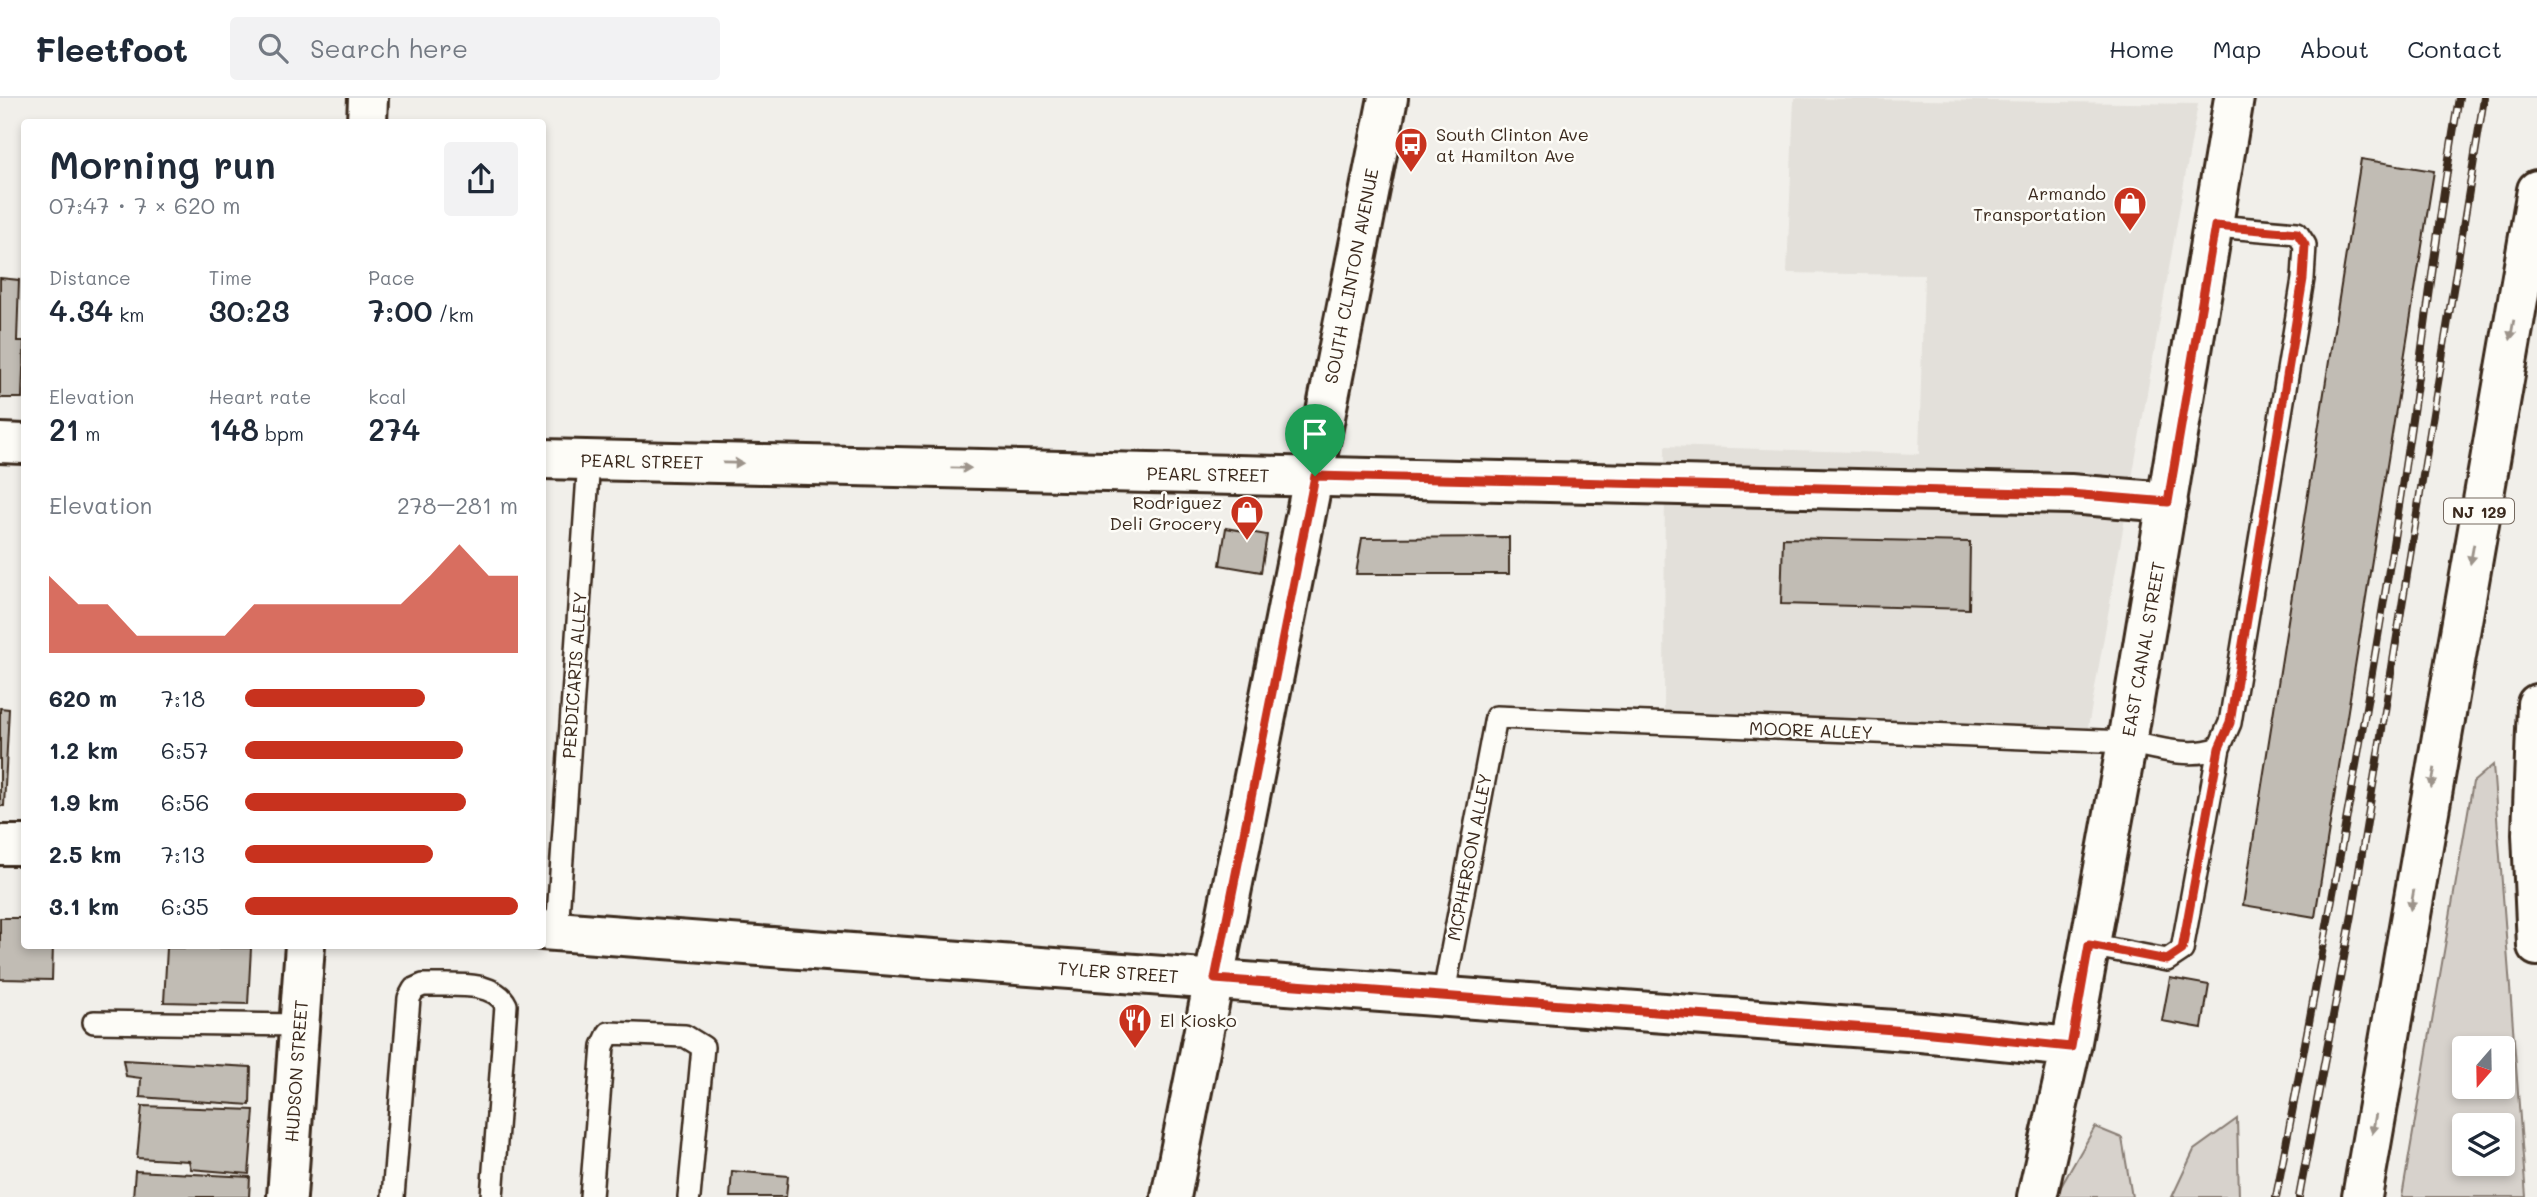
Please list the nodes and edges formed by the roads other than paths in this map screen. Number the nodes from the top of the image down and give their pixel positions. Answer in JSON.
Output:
{"nodes":[{"id":1,"x":368,"y":98,"type":"edge"},
{"id":2,"x":1388,"y":98,"type":"edge"},
{"id":3,"x":2234,"y":98,"type":"edge"},
{"id":4,"x":367,"y":119,"type":"edge"},
{"id":5,"x":2537,"y":190,"type":"edge"},
{"id":6,"x":2215,"y":226,"type":"junction"},
{"id":7,"x":0,"y":443,"type":"edge"},
{"id":8,"x":21,"y":444,"type":"edge"},
{"id":9,"x":546,"y":459,"type":"edge"},
{"id":10,"x":589,"y":460,"type":"junction"},
{"id":11,"x":1315,"y":476,"type":"junction"},
{"id":12,"x":2168,"y":502,"type":"junction"},
{"id":13,"x":2537,"y":704,"type":"edge"},
{"id":14,"x":1496,"y":717,"type":"joint"},
{"id":15,"x":2127,"y":742,"type":"junction"},
{"id":16,"x":2219,"y":748,"type":"junction"},
{"id":17,"x":0,"y":845,"type":"edge"},
{"id":18,"x":21,"y":845,"type":"edge"},
{"id":19,"x":550,"y":931,"type":"edge"},
{"id":20,"x":2089,"y":945,"type":"junction"},
{"id":21,"x":2537,"y":946,"type":"edge"},
{"id":22,"x":305,"y":949,"type":"edge"},
{"id":23,"x":1215,"y":979,"type":"junction"},
{"id":24,"x":1443,"y":998,"type":"junction"},
{"id":25,"x":94,"y":1022,"type":"dead end"},
{"id":26,"x":299,"y":1025,"type":"junction"},
{"id":27,"x":2071,"y":1047,"type":"junction"},
{"id":28,"x":287,"y":1197,"type":"edge"},
{"id":29,"x":393,"y":1197,"type":"edge"},
{"id":30,"x":492,"y":1197,"type":"edge"},
{"id":31,"x":591,"y":1197,"type":"edge"},
{"id":32,"x":689,"y":1197,"type":"edge"},
{"id":33,"x":1171,"y":1197,"type":"edge"},
{"id":34,"x":2038,"y":1197,"type":"edge"},
{"id":35,"x":2362,"y":1197,"type":"edge"}],
"edges":[{"from":1,"to":4,"type":"main road"},
{"from":2,"to":11,"type":"main road","name":"SOUTH CLINTON AVENUE"},
{"from":3,"to":6,"type":"main road","name":"EAST CANAL STREET"},
{"from":5,"to":35,"type":"main road","number":"NJ 129","one_way":true},
{"from":6,"to":12,"type":"main road","name":"EAST CANAL STREET"},
{"from":6,"to":16,"type":"lane"},
{"from":7,"to":8,"type":"main road"},
{"from":9,"to":10,"type":"main road","name":"PEARL STREET"},
{"from":10,"to":11,"type":"main road","name":"PEARL STREET","one_way":true},
{"from":10,"to":19,"type":"lane","name":"PERDICARIS ALLEY"},
{"from":11,"to":12,"type":"main road","name":"PEARL STREET"},
{"from":11,"to":23,"type":"main road","name":"SOUTH CLINTON AVENUE"},
{"from":12,"to":15,"type":"main road","name":"EAST CANAL STREET"},
{"from":13,"to":21,"type":"main road"},
{"from":14,"to":15,"type":"lane","name":"MOORE ALLEY"},
{"from":14,"to":24,"type":"lane","name":"MCPHERSON ALLEY"},
{"from":15,"to":16,"type":"lane","name":"MOORE ALLEY"},
{"from":15,"to":20,"type":"main road","name":"EAST CANAL STREET"},
{"from":16,"to":20,"type":"lane"},
{"from":17,"to":18,"type":"main road"},
{"from":19,"to":23,"type":"main road","name":"TYLER STREET"},
{"from":20,"to":27,"type":"main road","name":"EAST CANAL STREET"},
{"from":22,"to":26,"type":"main road","name":"HUDSON STREET"},
{"from":23,"to":24,"type":"main road","name":"TYLER STREET"},
{"from":23,"to":33,"type":"main road","name":"SOUTH CLINTON AVENUE"},
{"from":24,"to":27,"type":"main road","name":"TYLER STREET"},
{"from":25,"to":26,"type":"lane"},
{"from":26,"to":28,"type":"main road","name":"HUDSON STREET"},
{"from":27,"to":34,"type":"main road","name":"EAST CANAL STREET"},
{"from":29,"to":30,"type":"lane"},
{"from":31,"to":32,"type":"lane"}]}
